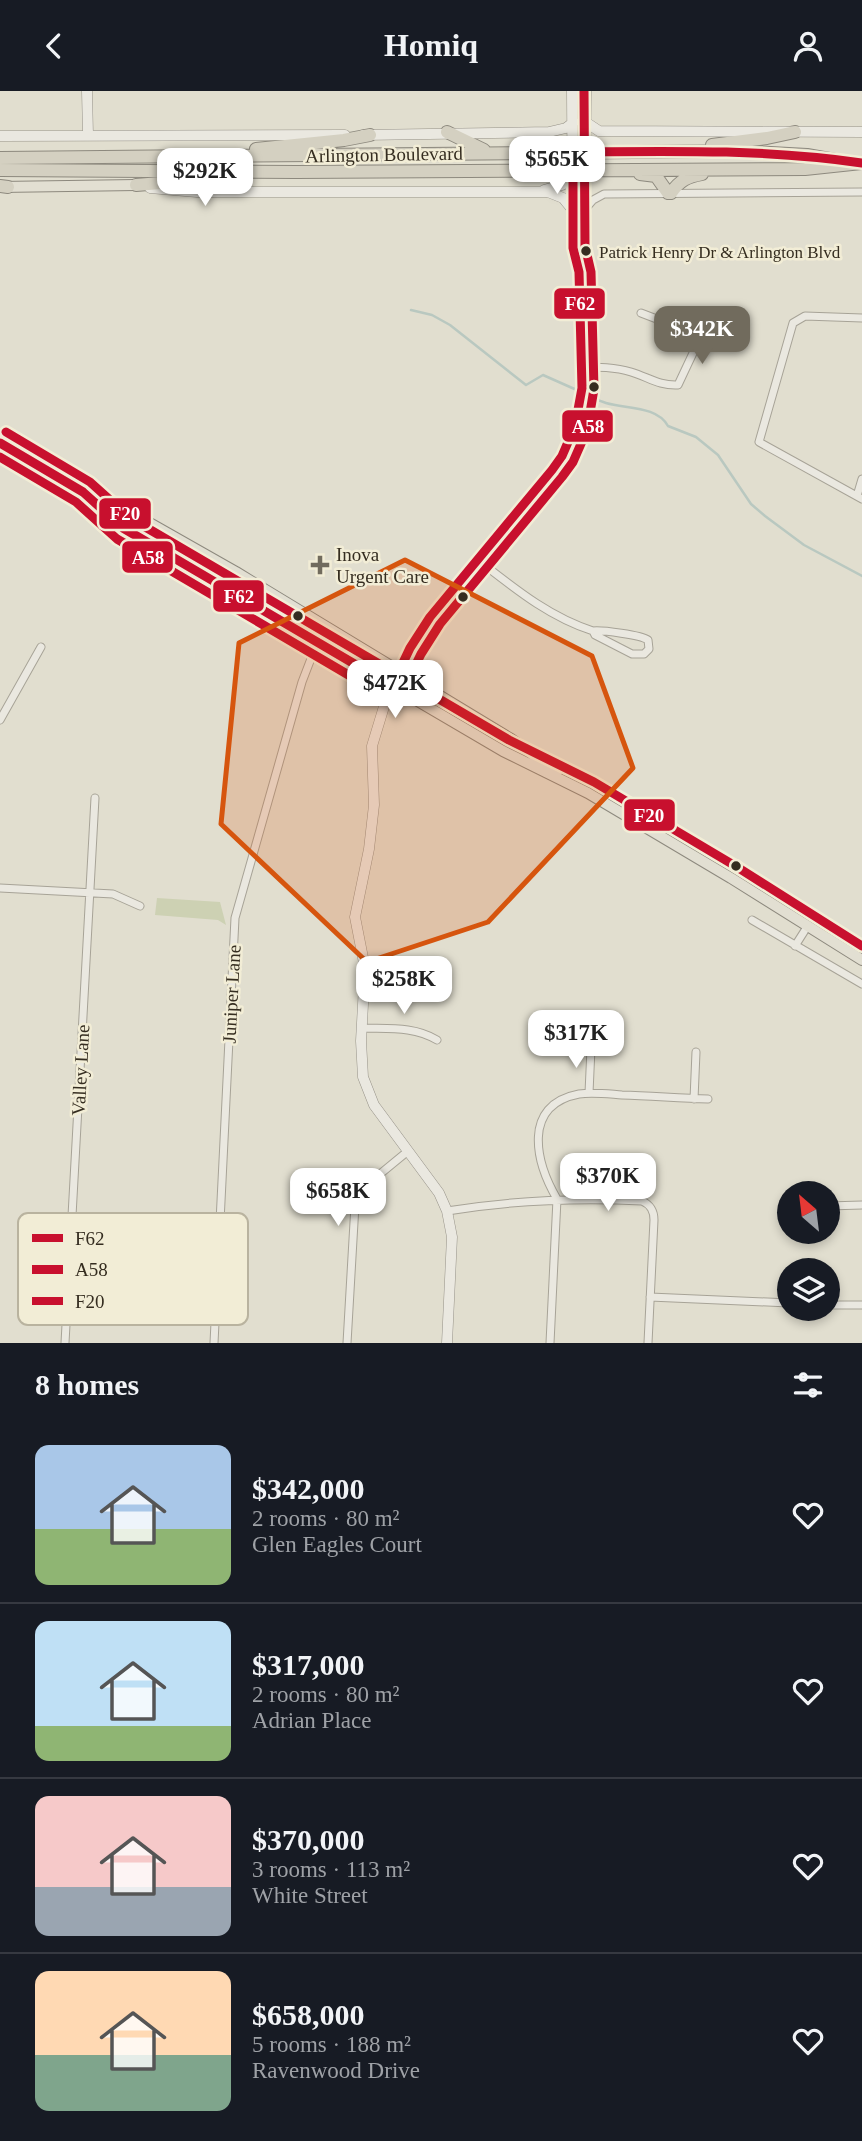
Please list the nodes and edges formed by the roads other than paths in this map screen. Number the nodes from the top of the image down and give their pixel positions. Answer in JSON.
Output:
{"nodes":[{"id":1,"x":88,"y":91,"type":"edge"},
{"id":2,"x":572,"y":91,"type":"edge"},
{"id":3,"x":586,"y":91,"type":"edge"},
{"id":4,"x":573,"y":122,"type":"junction"},
{"id":5,"x":587,"y":123,"type":"junction"},
{"id":6,"x":447,"y":132,"type":"junction"},
{"id":7,"x":795,"y":132,"type":"junction"},
{"id":8,"x":862,"y":132,"type":"edge"},
{"id":9,"x":88,"y":135,"type":"junction"},
{"id":10,"x":370,"y":135,"type":"junction"},
{"id":11,"x":0,"y":136,"type":"edge"},
{"id":12,"x":491,"y":152,"type":"junction"},
{"id":13,"x":579,"y":152,"type":"junction"},
{"id":14,"x":672,"y":153,"type":"junction"},
{"id":15,"x":0,"y":156,"type":"edge"},
{"id":16,"x":169,"y":158,"type":"junction"},
{"id":17,"x":856,"y":163,"type":"edge"},
{"id":18,"x":612,"y":169,"type":"junction"},
{"id":19,"x":731,"y":169,"type":"junction"},
{"id":20,"x":0,"y":170,"type":"edge"},
{"id":21,"x":296,"y":172,"type":"junction"},
{"id":22,"x":577,"y":172,"type":"junction"},
{"id":23,"x":136,"y":185,"type":"junction"},
{"id":24,"x":3,"y":187,"type":"edge"},
{"id":25,"x":530,"y":192,"type":"junction"},
{"id":26,"x":862,"y":192,"type":"edge"},
{"id":27,"x":670,"y":193,"type":"junction"},
{"id":28,"x":586,"y":208,"type":"junction"},
{"id":29,"x":573,"y":213,"type":"junction"},
{"id":30,"x":579,"y":272,"type":"junction"},
{"id":31,"x":641,"y":313,"type":"dead end"},
{"id":32,"x":862,"y":318,"type":"edge"},
{"id":33,"x":701,"y":336,"type":"junction"},
{"id":34,"x":734,"y":344,"type":"dead end"},
{"id":35,"x":581,"y":367,"type":"junction"},
{"id":36,"x":0,"y":443,"type":"edge"},
{"id":37,"x":862,"y":479,"type":"edge"},
{"id":38,"x":83,"y":492,"type":"junction"},
{"id":39,"x":860,"y":497,"type":"edge"},
{"id":40,"x":478,"y":560,"type":"junction"},
{"id":41,"x":593,"y":631,"type":"junction"},
{"id":42,"x":41,"y":647,"type":"dead end"},
{"id":43,"x":312,"y":656,"type":"dead end"},
{"id":44,"x":399,"y":671,"type":"junction"},
{"id":45,"x":392,"y":686,"type":"junction"},
{"id":46,"x":0,"y":720,"type":"edge"},
{"id":47,"x":587,"y":793,"type":"junction"},
{"id":48,"x":95,"y":798,"type":"dead end"},
{"id":49,"x":0,"y":888,"type":"edge"},
{"id":50,"x":89,"y":891,"type":"junction"},
{"id":51,"x":141,"y":906,"type":"dead end"},
{"id":52,"x":752,"y":920,"type":"dead end"},
{"id":53,"x":807,"y":927,"type":"junction"},
{"id":54,"x":795,"y":946,"type":"junction"},
{"id":55,"x":862,"y":960,"type":"edge"},
{"id":56,"x":862,"y":984,"type":"edge"},
{"id":57,"x":362,"y":1028,"type":"junction"},
{"id":58,"x":437,"y":1039,"type":"dead end"},
{"id":59,"x":590,"y":1048,"type":"dead end"},
{"id":60,"x":696,"y":1052,"type":"dead end"},
{"id":61,"x":589,"y":1093,"type":"junction"},
{"id":62,"x":694,"y":1098,"type":"junction"},
{"id":63,"x":708,"y":1099,"type":"dead end"},
{"id":64,"x":408,"y":1151,"type":"junction"},
{"id":65,"x":557,"y":1199,"type":"junction"},
{"id":66,"x":862,"y":1205,"type":"edge"},
{"id":67,"x":840,"y":1206,"type":"edge"},
{"id":68,"x":447,"y":1211,"type":"junction"},
{"id":69,"x":72,"y":1213,"type":"edge"},
{"id":70,"x":220,"y":1213,"type":"edge"},
{"id":71,"x":650,"y":1297,"type":"junction"},
{"id":72,"x":777,"y":1302,"type":"edge"},
{"id":73,"x":840,"y":1305,"type":"edge"},
{"id":74,"x":862,"y":1305,"type":"edge"},
{"id":75,"x":66,"y":1325,"type":"edge"},
{"id":76,"x":215,"y":1325,"type":"edge"},
{"id":77,"x":65,"y":1343,"type":"edge"},
{"id":78,"x":214,"y":1343,"type":"edge"},
{"id":79,"x":347,"y":1343,"type":"edge"},
{"id":80,"x":447,"y":1343,"type":"edge"},
{"id":81,"x":550,"y":1343,"type":"edge"},
{"id":82,"x":648,"y":1343,"type":"edge"}],
"edges":[{"from":1,"to":9,"type":"street"},
{"from":2,"to":4,"type":"street"},
{"from":3,"to":5,"type":"street"},
{"from":4,"to":6,"type":"street"},
{"from":4,"to":13,"type":"street"},
{"from":5,"to":7,"type":"street"},
{"from":5,"to":13,"type":"street"},
{"from":6,"to":10,"type":"street"},
{"from":6,"to":12,"type":"highway"},
{"from":7,"to":8,"type":"street"},
{"from":7,"to":14,"type":"highway"},
{"from":9,"to":10,"type":"street"},
{"from":9,"to":11,"type":"street"},
{"from":10,"to":16,"type":"highway"},
{"from":12,"to":13,"type":"highway","name":"Arlington Boulevard"},
{"from":12,"to":16,"type":"highway","name":"Arlington Boulevard"},
{"from":13,"to":14,"type":"highway","name":"Arlington Boulevard"},
{"from":13,"to":22,"type":"street"},
{"from":14,"to":17,"type":"highway","name":"Arlington Boulevard"},
{"from":15,"to":16,"type":"highway","name":"Arlington Boulevard"},
{"from":17,"to":19,"type":"highway","name":"Arlington Boulevard"},
{"from":18,"to":19,"type":"highway","name":"Arlington Boulevard"},
{"from":18,"to":22,"type":"highway","name":"Arlington Boulevard"},
{"from":18,"to":27,"type":"highway"},
{"from":19,"to":27,"type":"highway"},
{"from":20,"to":21,"type":"highway","name":"Arlington Boulevard"},
{"from":21,"to":22,"type":"highway","name":"Arlington Boulevard"},
{"from":21,"to":23,"type":"highway"},
{"from":22,"to":25,"type":"street"},
{"from":22,"to":28,"type":"street"},
{"from":22,"to":29,"type":"street"},
{"from":23,"to":24,"type":"main road"},
{"from":23,"to":25,"type":"street"},
{"from":25,"to":29,"type":"street"},
{"from":26,"to":27,"type":"street"},
{"from":27,"to":28,"type":"street"},
{"from":28,"to":30,"type":"street"},
{"from":29,"to":30,"type":"street"},
{"from":30,"to":35,"type":"street"},
{"from":31,"to":33,"type":"street"},
{"from":32,"to":39,"type":"street"},
{"from":33,"to":34,"type":"street"},
{"from":33,"to":35,"type":"street"},
{"from":35,"to":40,"type":"street"},
{"from":36,"to":38,"type":"main road"},
{"from":37,"to":39,"type":"street"},
{"from":38,"to":44,"type":"main road"},
{"from":38,"to":45,"type":"main road"},
{"from":40,"to":41,"type":"street"},
{"from":40,"to":44,"type":"street"},
{"from":41,"to":41,"type":"street"},
{"from":42,"to":46,"type":"street"},
{"from":43,"to":70,"type":"street","name":"Juniper Lane"},
{"from":44,"to":45,"type":"street"},
{"from":44,"to":47,"type":"main road"},
{"from":45,"to":47,"type":"main road"},
{"from":45,"to":57,"type":"street"},
{"from":47,"to":53,"type":"main road"},
{"from":48,"to":50,"type":"street","name":"Valley Lane"},
{"from":49,"to":50,"type":"street"},
{"from":50,"to":51,"type":"street"},
{"from":50,"to":69,"type":"street","name":"Valley Lane"},
{"from":52,"to":54,"type":"street"},
{"from":53,"to":54,"type":"street"},
{"from":53,"to":55,"type":"main road"},
{"from":54,"to":56,"type":"street"},
{"from":57,"to":58,"type":"street"},
{"from":57,"to":64,"type":"street"},
{"from":59,"to":61,"type":"street"},
{"from":60,"to":62,"type":"street"},
{"from":61,"to":62,"type":"street"},
{"from":61,"to":65,"type":"street"},
{"from":62,"to":63,"type":"street"},
{"from":64,"to":68,"type":"street"},
{"from":64,"to":79,"type":"street"},
{"from":65,"to":68,"type":"street"},
{"from":65,"to":71,"type":"street"},
{"from":65,"to":81,"type":"street"},
{"from":66,"to":67,"type":"street"},
{"from":68,"to":80,"type":"street"},
{"from":71,"to":72,"type":"street"},
{"from":71,"to":82,"type":"street"},
{"from":73,"to":74,"type":"street"},
{"from":75,"to":77,"type":"street","name":"Valley Lane"},
{"from":76,"to":78,"type":"street","name":"Juniper Lane"}]}
